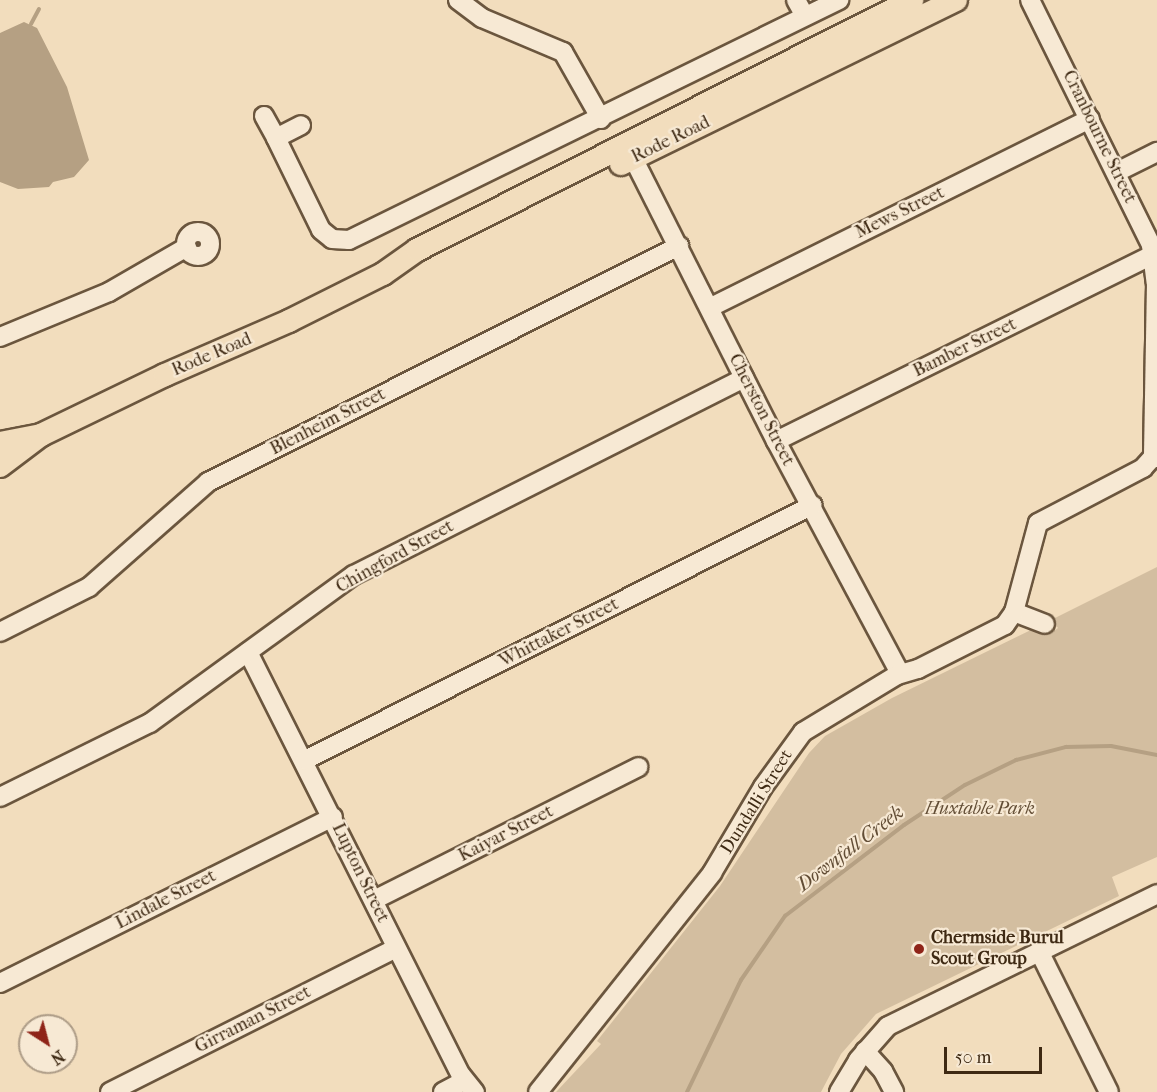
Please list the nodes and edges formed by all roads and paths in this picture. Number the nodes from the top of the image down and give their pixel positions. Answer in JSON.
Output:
{"nodes":[{"id":1,"x":458,"y":0,"type":"edge"},
{"id":2,"x":839,"y":0,"type":"edge"},
{"id":3,"x":912,"y":0,"type":"edge"},
{"id":4,"x":956,"y":0,"type":"edge"},
{"id":5,"x":1030,"y":0,"type":"edge"},
{"id":6,"x":800,"y":8,"type":"edge"},
{"id":7,"x":264,"y":116,"type":"dead end"},
{"id":8,"x":601,"y":118,"type":"junction"},
{"id":9,"x":1090,"y":119,"type":"junction"},
{"id":10,"x":301,"y":125,"type":"dead end"},
{"id":11,"x":276,"y":138,"type":"junction"},
{"id":12,"x":630,"y":151,"type":"junction"},
{"id":13,"x":1157,"y":152,"type":"edge"},
{"id":14,"x":1117,"y":172,"type":"junction"},
{"id":15,"x":679,"y":246,"type":"junction"},
{"id":16,"x":187,"y":247,"type":"dead end"},
{"id":17,"x":1153,"y":255,"type":"junction"},
{"id":18,"x":711,"y":308,"type":"junction"},
{"id":19,"x":0,"y":337,"type":"edge"},
{"id":20,"x":744,"y":378,"type":"junction"},
{"id":21,"x":41,"y":435,"type":"junction"},
{"id":22,"x":776,"y":441,"type":"junction"},
{"id":23,"x":0,"y":442,"type":"edge"},
{"id":24,"x":1155,"y":458,"type":"edge"},
{"id":25,"x":0,"y":466,"type":"edge"},
{"id":26,"x":813,"y":505,"type":"junction"},
{"id":27,"x":1014,"y":612,"type":"junction"},
{"id":28,"x":1046,"y":624,"type":"dead end"},
{"id":29,"x":0,"y":632,"type":"edge"},
{"id":30,"x":248,"y":652,"type":"junction"},
{"id":31,"x":900,"y":673,"type":"junction"},
{"id":32,"x":304,"y":760,"type":"junction"},
{"id":33,"x":639,"y":768,"type":"dead end"},
{"id":34,"x":0,"y":796,"type":"edge"},
{"id":35,"x":333,"y":817,"type":"junction"},
{"id":36,"x":1157,"y":894,"type":"edge"},
{"id":37,"x":374,"y":900,"type":"junction"},
{"id":38,"x":396,"y":948,"type":"junction"},
{"id":39,"x":1039,"y":951,"type":"junction"},
{"id":40,"x":0,"y":983,"type":"edge"},
{"id":41,"x":865,"y":1051,"type":"junction"},
{"id":42,"x":470,"y":1086,"type":"edge"},
{"id":43,"x":110,"y":1092,"type":"edge"},
{"id":44,"x":443,"y":1092,"type":"edge"},
{"id":45,"x":538,"y":1092,"type":"edge"},
{"id":46,"x":839,"y":1092,"type":"edge"},
{"id":47,"x":894,"y":1092,"type":"edge"},
{"id":48,"x":1109,"y":1092,"type":"edge"}],
"edges":[{"from":1,"to":8,"type":"street"},
{"from":2,"to":6,"type":"street"},
{"from":3,"to":12,"type":"main road","name":"Rode Road"},
{"from":4,"to":12,"type":"main road","name":"Rode Road"},
{"from":5,"to":9,"type":"street","name":"Cranbourne Street"},
{"from":6,"to":8,"type":"street"},
{"from":7,"to":11,"type":"street"},
{"from":8,"to":11,"type":"street"},
{"from":9,"to":14,"type":"street","name":"Cranbourne Street"},
{"from":9,"to":18,"type":"street","name":"Mews Street"},
{"from":10,"to":11,"type":"street"},
{"from":12,"to":15,"type":"street","name":"Cherston Street"},
{"from":12,"to":21,"type":"main road","name":"Rode Road"},
{"from":13,"to":14,"type":"street"},
{"from":14,"to":17,"type":"street","name":"Cranbourne Street"},
{"from":15,"to":18,"type":"street","name":"Cherston Street"},
{"from":15,"to":29,"type":"street","name":"Blenheim Street"},
{"from":16,"to":19,"type":"street"},
{"from":17,"to":22,"type":"street","name":"Bamber Street"},
{"from":17,"to":24,"type":"street","name":"Cranbourne Street"},
{"from":18,"to":20,"type":"street","name":"Cherston Street"},
{"from":20,"to":22,"type":"street","name":"Cherston Street"},
{"from":20,"to":30,"type":"street","name":"Chingford Street"},
{"from":21,"to":23,"type":"main road","name":"Rode Road"},
{"from":21,"to":25,"type":"main road","name":"Rode Road"},
{"from":22,"to":26,"type":"street","name":"Cherston Street"},
{"from":24,"to":27,"type":"street","name":"Cranbourne Street"},
{"from":26,"to":31,"type":"street","name":"Cherston Street"},
{"from":26,"to":32,"type":"street","name":"Whittaker Street"},
{"from":27,"to":28,"type":"street"},
{"from":27,"to":31,"type":"street","name":"Dundalli Street"},
{"from":30,"to":32,"type":"street","name":"Lupton Street"},
{"from":30,"to":34,"type":"street","name":"Chingford Street"},
{"from":31,"to":45,"type":"street","name":"Dundalli Street"},
{"from":32,"to":35,"type":"street","name":"Lupton Street"},
{"from":33,"to":37,"type":"street","name":"Kaiyar Street"},
{"from":35,"to":37,"type":"street","name":"Lupton Street"},
{"from":35,"to":40,"type":"street","name":"Lindale Street"},
{"from":36,"to":39,"type":"street"},
{"from":37,"to":38,"type":"street","name":"Lupton Street"},
{"from":38,"to":42,"type":"street","name":"Lupton Street"},
{"from":38,"to":43,"type":"street","name":"Girraman Street"},
{"from":39,"to":41,"type":"street"},
{"from":39,"to":48,"type":"street"},
{"from":41,"to":46,"type":"street"},
{"from":41,"to":47,"type":"street"},
{"from":42,"to":44,"type":"street"}]}
